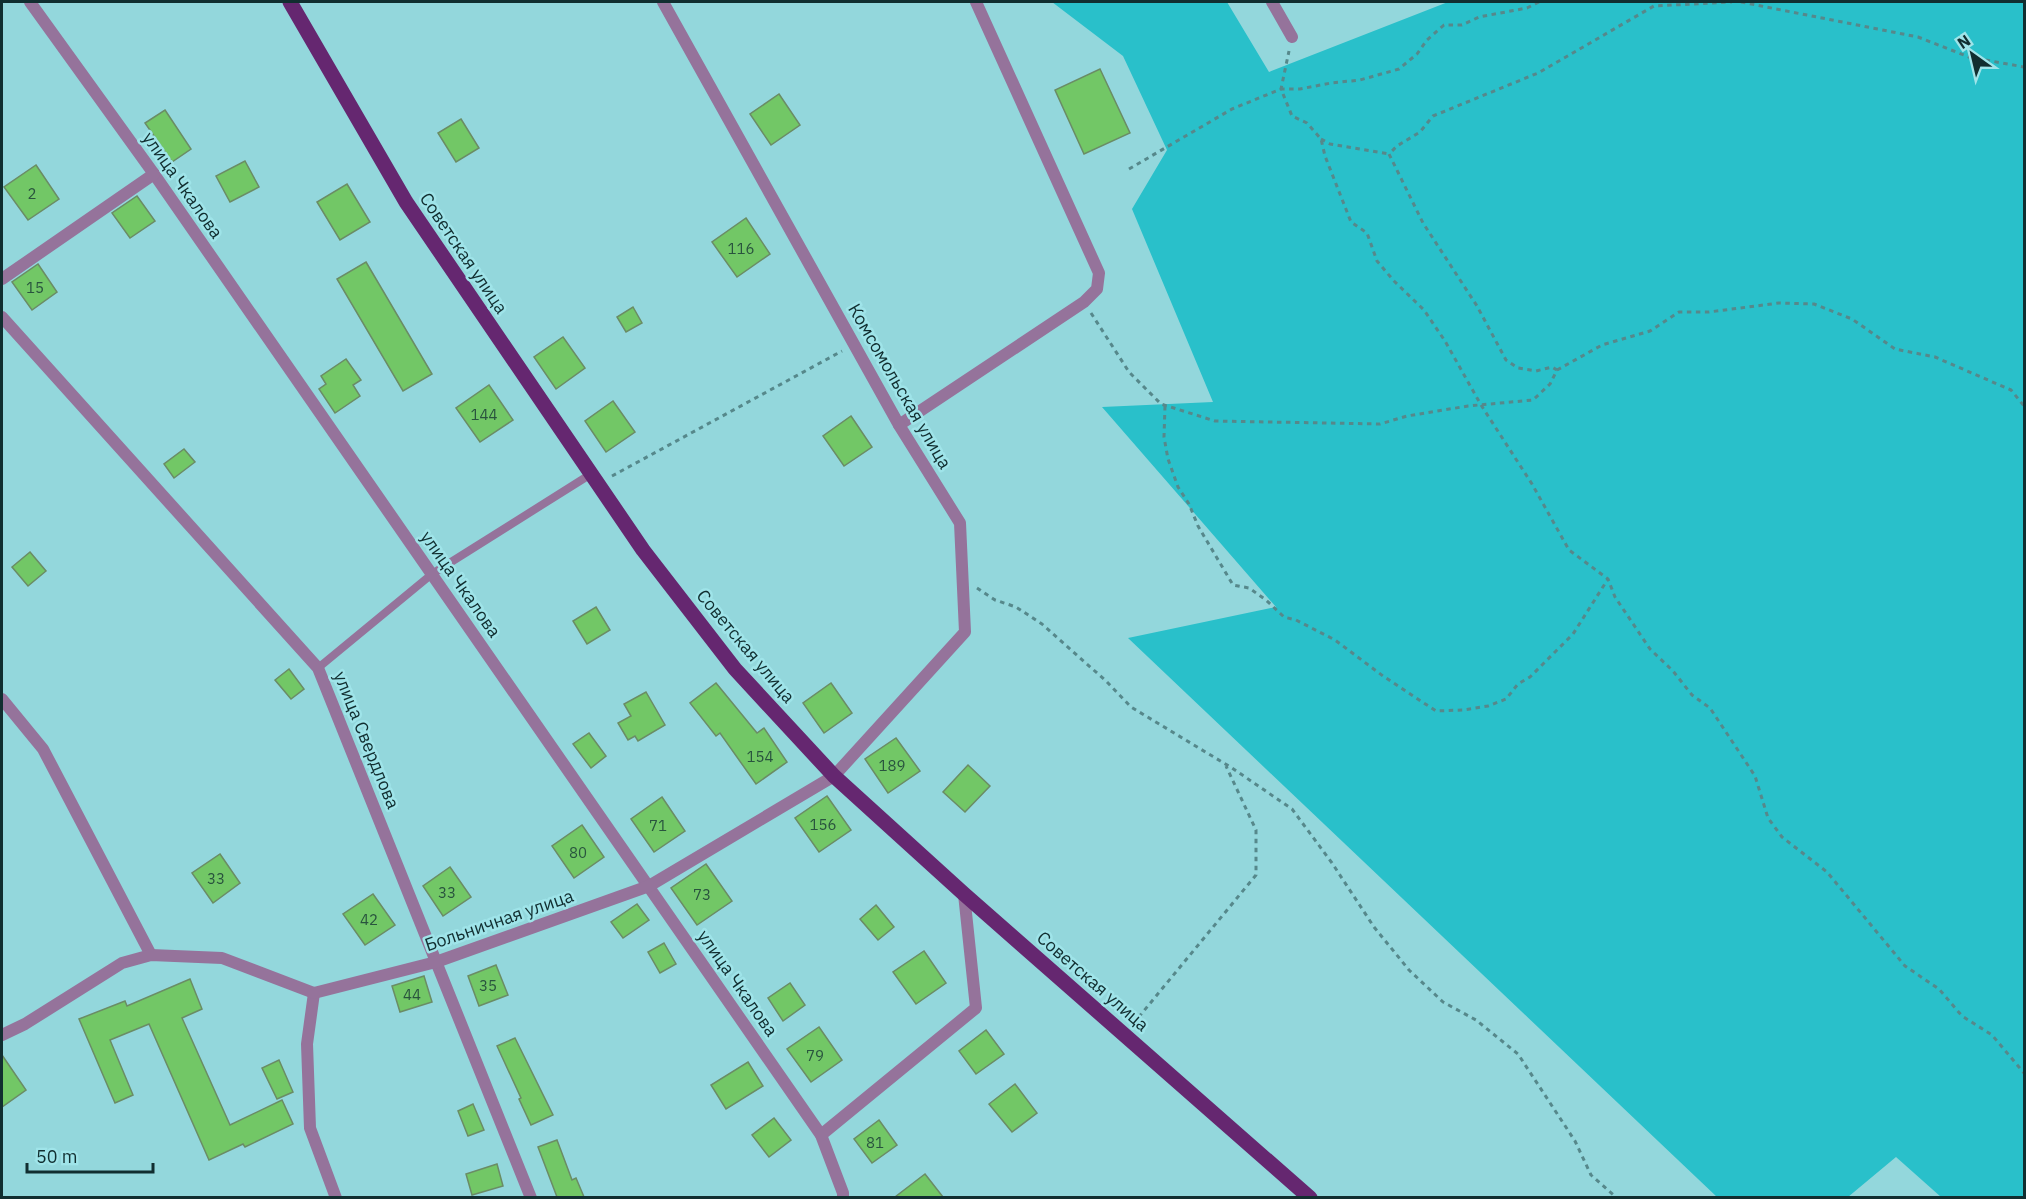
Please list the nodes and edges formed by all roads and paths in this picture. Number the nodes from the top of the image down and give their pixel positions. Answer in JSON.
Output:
{"nodes":[{"id":1,"x":30,"y":2,"type":"edge"},
{"id":2,"x":290,"y":2,"type":"edge"},
{"id":3,"x":663,"y":2,"type":"edge"},
{"id":4,"x":976,"y":2,"type":"edge"},
{"id":5,"x":1272,"y":2,"type":"edge"},
{"id":6,"x":1539,"y":2,"type":"edge"},
{"id":7,"x":1732,"y":2,"type":"edge"},
{"id":8,"x":1741,"y":2,"type":"edge"},
{"id":9,"x":1292,"y":37,"type":"joint"},
{"id":10,"x":2025,"y":67,"type":"edge"},
{"id":11,"x":1281,"y":89,"type":"junction"},
{"id":12,"x":1321,"y":139,"type":"junction"},
{"id":13,"x":1389,"y":154,"type":"junction"},
{"id":14,"x":1129,"y":169,"type":"dead end"},
{"id":15,"x":154,"y":174,"type":"junction"},
{"id":16,"x":2,"y":279,"type":"edge"},
{"id":17,"x":1084,"y":302,"type":"junction"},
{"id":18,"x":2,"y":317,"type":"edge"},
{"id":19,"x":854,"y":345,"type":"junction"},
{"id":20,"x":1557,"y":370,"type":"junction"},
{"id":21,"x":1481,"y":405,"type":"junction"},
{"id":22,"x":1165,"y":406,"type":"junction"},
{"id":23,"x":2025,"y":406,"type":"edge"},
{"id":24,"x":899,"y":425,"type":"junction"},
{"id":25,"x":591,"y":474,"type":"junction"},
{"id":26,"x":612,"y":476,"type":"dead end"},
{"id":27,"x":962,"y":570,"type":"junction"},
{"id":28,"x":432,"y":574,"type":"junction"},
{"id":29,"x":1608,"y":579,"type":"junction"},
{"id":30,"x":318,"y":668,"type":"junction"},
{"id":31,"x":2,"y":699,"type":"edge"},
{"id":32,"x":1226,"y":765,"type":"junction"},
{"id":33,"x":834,"y":776,"type":"junction"},
{"id":34,"x":649,"y":886,"type":"junction"},
{"id":35,"x":964,"y":894,"type":"junction"},
{"id":36,"x":151,"y":955,"type":"junction"},
{"id":37,"x":436,"y":962,"type":"junction"},
{"id":38,"x":314,"y":993,"type":"junction"},
{"id":39,"x":2,"y":1035,"type":"edge"},
{"id":40,"x":1125,"y":1035,"type":"junction"},
{"id":41,"x":2025,"y":1073,"type":"edge"},
{"id":42,"x":821,"y":1136,"type":"junction"},
{"id":43,"x":336,"y":1197,"type":"edge"},
{"id":44,"x":531,"y":1197,"type":"edge"},
{"id":45,"x":843,"y":1197,"type":"edge"},
{"id":46,"x":1310,"y":1197,"type":"edge"},
{"id":47,"x":1617,"y":1197,"type":"edge"}],
"edges":[{"from":1,"to":15,"type":"street","name":"улица Чкалова"},
{"from":2,"to":25,"type":"main road","name":"Советская улица"},
{"from":3,"to":19,"type":"street","name":"Комсомольская улица"},
{"from":4,"to":17,"type":"street"},
{"from":5,"to":9,"type":"street"},
{"from":6,"to":11,"type":"path"},
{"from":7,"to":13,"type":"path"},
{"from":8,"to":10,"type":"path"},
{"from":9,"to":11,"type":"path"},
{"from":11,"to":12,"type":"path"},
{"from":11,"to":14,"type":"path"},
{"from":12,"to":13,"type":"path"},
{"from":12,"to":21,"type":"path"},
{"from":13,"to":20,"type":"path"},
{"from":15,"to":16,"type":"street"},
{"from":15,"to":28,"type":"street","name":"улица Чкалова"},
{"from":17,"to":22,"type":"path"},
{"from":17,"to":24,"type":"street"},
{"from":18,"to":30,"type":"street","name":"улица Свердлова"},
{"from":19,"to":24,"type":"street","name":"Комсомольская улица"},
{"from":19,"to":26,"type":"path"},
{"from":20,"to":21,"type":"path"},
{"from":20,"to":23,"type":"path"},
{"from":21,"to":22,"type":"path"},
{"from":21,"to":29,"type":"path"},
{"from":22,"to":29,"type":"path"},
{"from":24,"to":27,"type":"street","name":"Комсомольская улица"},
{"from":25,"to":28,"type":"lane"},
{"from":25,"to":33,"type":"main road","name":"Советская улица"},
{"from":27,"to":32,"type":"path"},
{"from":27,"to":33,"type":"street","name":"Комсомольская улица"},
{"from":28,"to":30,"type":"lane"},
{"from":28,"to":34,"type":"street","name":"улица Чкалова"},
{"from":29,"to":41,"type":"path"},
{"from":30,"to":37,"type":"street","name":"улица Свердлова"},
{"from":31,"to":36,"type":"street"},
{"from":32,"to":40,"type":"path"},
{"from":32,"to":47,"type":"path"},
{"from":33,"to":34,"type":"street","name":"Больничная улица"},
{"from":33,"to":35,"type":"main road","name":"Советская улица"},
{"from":34,"to":37,"type":"street","name":"Больничная улица"},
{"from":34,"to":42,"type":"street","name":"улица Чкалова"},
{"from":35,"to":40,"type":"main road","name":"Советская улица"},
{"from":35,"to":42,"type":"street"},
{"from":36,"to":38,"type":"street"},
{"from":36,"to":39,"type":"street"},
{"from":37,"to":38,"type":"street","name":"Больничная улица"},
{"from":37,"to":44,"type":"street","name":"улица Свердлова"},
{"from":38,"to":43,"type":"street"},
{"from":40,"to":46,"type":"main road","name":"Советская улица"},
{"from":42,"to":45,"type":"street","name":"улица Чкалова"}]}
